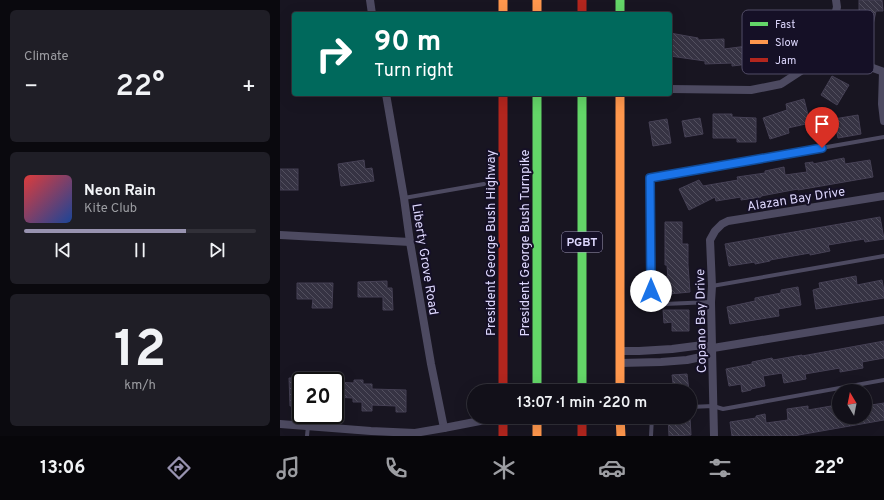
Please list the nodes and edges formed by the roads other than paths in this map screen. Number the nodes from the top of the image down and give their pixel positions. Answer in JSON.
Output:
{"nodes":[{"id":1,"x":370,"y":0,"type":"edge"},
{"id":2,"x":503,"y":0,"type":"edge"},
{"id":3,"x":537,"y":0,"type":"edge"},
{"id":4,"x":582,"y":0,"type":"edge"},
{"id":5,"x":620,"y":0,"type":"edge"},
{"id":6,"x":836,"y":0,"type":"edge"},
{"id":7,"x":836,"y":10,"type":"edge"},
{"id":8,"x":372,"y":12,"type":"edge"},
{"id":9,"x":503,"y":12,"type":"edge"},
{"id":10,"x":537,"y":12,"type":"edge"},
{"id":11,"x":582,"y":12,"type":"edge"},
{"id":12,"x":620,"y":12,"type":"edge"},
{"id":13,"x":874,"y":68,"type":"edge"},
{"id":14,"x":884,"y":72,"type":"edge"},
{"id":15,"x":796,"y":74,"type":"edge"},
{"id":16,"x":672,"y":89,"type":"edge"},
{"id":17,"x":386,"y":96,"type":"edge"},
{"id":18,"x":503,"y":96,"type":"edge"},
{"id":19,"x":537,"y":96,"type":"edge"},
{"id":20,"x":582,"y":96,"type":"edge"},
{"id":21,"x":620,"y":96,"type":"edge"},
{"id":22,"x":884,"y":120,"type":"edge"},
{"id":23,"x":884,"y":137,"type":"edge"},
{"id":24,"x":484,"y":184,"type":"dead end"},
{"id":25,"x":884,"y":196,"type":"edge"},
{"id":26,"x":404,"y":198,"type":"junction"},
{"id":27,"x":716,"y":231,"type":"joint"},
{"id":28,"x":280,"y":235,"type":"edge"},
{"id":29,"x":410,"y":242,"type":"junction"},
{"id":30,"x":884,"y":256,"type":"edge"},
{"id":31,"x":712,"y":286,"type":"junction"},
{"id":32,"x":711,"y":302,"type":"junction"},
{"id":33,"x":884,"y":320,"type":"edge"},
{"id":34,"x":713,"y":348,"type":"junction"},
{"id":35,"x":621,"y":350,"type":"junction"},
{"id":36,"x":620,"y":363,"type":"junction"},
{"id":37,"x":884,"y":380,"type":"edge"},
{"id":38,"x":503,"y":384,"type":"edge"},
{"id":39,"x":537,"y":384,"type":"edge"},
{"id":40,"x":582,"y":384,"type":"edge"},
{"id":41,"x":620,"y":384,"type":"edge"},
{"id":42,"x":713,"y":406,"type":"junction"},
{"id":43,"x":697,"y":407,"type":"edge"},
{"id":44,"x":280,"y":424,"type":"edge"},
{"id":45,"x":467,"y":424,"type":"edge"},
{"id":46,"x":503,"y":424,"type":"edge"},
{"id":47,"x":537,"y":424,"type":"edge"},
{"id":48,"x":582,"y":424,"type":"edge"},
{"id":49,"x":620,"y":424,"type":"edge"},
{"id":50,"x":652,"y":424,"type":"edge"},
{"id":51,"x":308,"y":426,"type":"junction"},
{"id":52,"x":444,"y":428,"type":"junction"},
{"id":53,"x":371,"y":434,"type":"edge"},
{"id":54,"x":307,"y":436,"type":"edge"},
{"id":55,"x":503,"y":436,"type":"edge"},
{"id":56,"x":537,"y":436,"type":"edge"},
{"id":57,"x":582,"y":436,"type":"edge"},
{"id":58,"x":620,"y":436,"type":"edge"},
{"id":59,"x":651,"y":436,"type":"edge"},
{"id":60,"x":714,"y":436,"type":"edge"}],
"edges":[{"from":1,"to":8,"type":"street"},
{"from":2,"to":9,"type":"main road"},
{"from":3,"to":10,"type":"main road"},
{"from":4,"to":11,"type":"main road"},
{"from":5,"to":12,"type":"main road"},
{"from":6,"to":7,"type":"street"},
{"from":13,"to":14,"type":"street"},
{"from":14,"to":22,"type":"street"},
{"from":15,"to":16,"type":"street"},
{"from":17,"to":26,"type":"street","name":"Liberty Grove Road"},
{"from":18,"to":38,"type":"main road","name":"President George Bush Highway"},
{"from":19,"to":39,"type":"main road","name":"President George Bush Turnpike"},
{"from":20,"to":40,"type":"main road","number":"PGBT"},
{"from":21,"to":35,"type":"main road"},
{"from":23,"to":32,"type":"lane"},
{"from":24,"to":26,"type":"lane"},
{"from":25,"to":27,"type":"street","name":"Alazan Bay Drive"},
{"from":26,"to":29,"type":"street","name":"Liberty Grove Road"},
{"from":27,"to":31,"type":"street","name":"Copano Bay Drive"},
{"from":28,"to":29,"type":"street"},
{"from":29,"to":52,"type":"street","name":"Liberty Grove Road"},
{"from":30,"to":31,"type":"lane"},
{"from":31,"to":32,"type":"street","name":"Copano Bay Drive"},
{"from":32,"to":34,"type":"street","name":"Copano Bay Drive"},
{"from":33,"to":34,"type":"street"},
{"from":34,"to":35,"type":"street"},
{"from":34,"to":36,"type":"street"},
{"from":34,"to":42,"type":"street","name":"Copano Bay Drive"},
{"from":35,"to":36,"type":"main road"},
{"from":36,"to":41,"type":"main road"},
{"from":37,"to":42,"type":"lane"},
{"from":42,"to":43,"type":"lane"},
{"from":42,"to":60,"type":"street","name":"Copano Bay Drive"},
{"from":44,"to":51,"type":"street"},
{"from":45,"to":52,"type":"street"},
{"from":46,"to":55,"type":"main road"},
{"from":47,"to":56,"type":"main road"},
{"from":48,"to":57,"type":"main road"},
{"from":49,"to":58,"type":"main road"},
{"from":50,"to":59,"type":"lane"},
{"from":51,"to":53,"type":"street"},
{"from":51,"to":54,"type":"lane"},
{"from":52,"to":53,"type":"street"}]}
